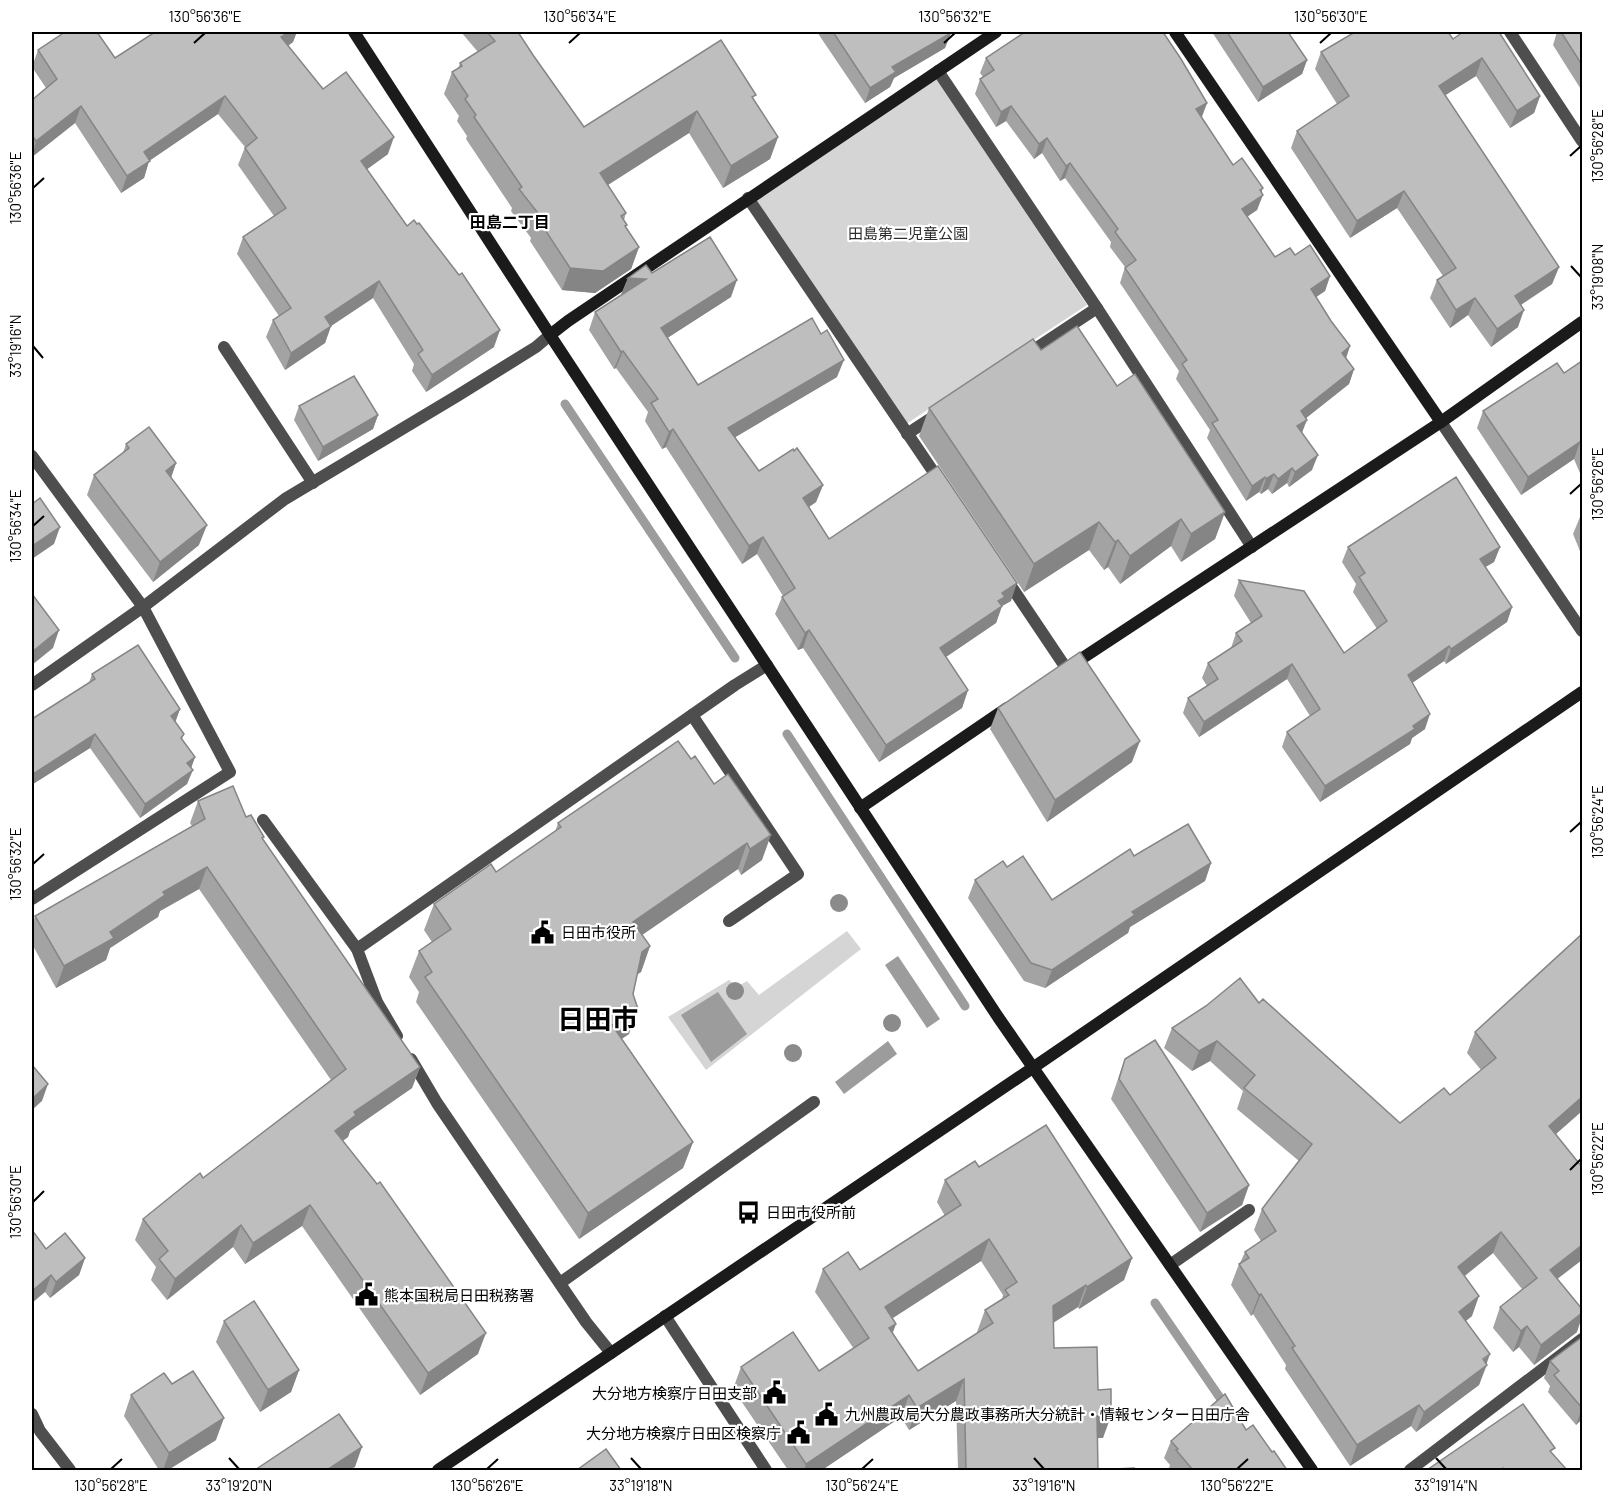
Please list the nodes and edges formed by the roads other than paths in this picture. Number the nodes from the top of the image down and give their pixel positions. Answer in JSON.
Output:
{"nodes":[{"id":1,"x":354,"y":32,"type":"edge"},
{"id":2,"x":996,"y":32,"type":"edge"},
{"id":3,"x":1175,"y":32,"type":"edge"},
{"id":4,"x":1510,"y":32,"type":"edge"},
{"id":5,"x":938,"y":71,"type":"junction"},
{"id":6,"x":1582,"y":141,"type":"edge"},
{"id":7,"x":748,"y":198,"type":"junction"},
{"id":8,"x":1097,"y":308,"type":"junction"},
{"id":9,"x":1582,"y":322,"type":"edge"},
{"id":10,"x":550,"y":335,"type":"junction"},
{"id":11,"x":224,"y":347,"type":"dead end"},
{"id":12,"x":1017,"y":361,"type":"edge"},
{"id":13,"x":947,"y":408,"type":"edge"},
{"id":14,"x":1441,"y":422,"type":"junction"},
{"id":15,"x":908,"y":434,"type":"junction"},
{"id":16,"x":32,"y":456,"type":"edge"},
{"id":17,"x":313,"y":483,"type":"junction"},
{"id":18,"x":947,"y":493,"type":"edge"},
{"id":19,"x":1252,"y":547,"type":"junction"},
{"id":20,"x":1000,"y":571,"type":"edge"},
{"id":21,"x":144,"y":607,"type":"junction"},
{"id":22,"x":1582,"y":631,"type":"edge"},
{"id":23,"x":767,"y":665,"type":"junction"},
{"id":24,"x":32,"y":685,"type":"edge"},
{"id":25,"x":1582,"y":692,"type":"edge"},
{"id":26,"x":1018,"y":700,"type":"edge"},
{"id":27,"x":692,"y":715,"type":"junction"},
{"id":28,"x":860,"y":808,"type":"junction"},
{"id":29,"x":263,"y":820,"type":"dead end"},
{"id":30,"x":32,"y":899,"type":"edge"},
{"id":31,"x":729,"y":921,"type":"dead end"},
{"id":32,"x":357,"y":949,"type":"junction"},
{"id":33,"x":1034,"y":1067,"type":"junction"},
{"id":34,"x":814,"y":1102,"type":"dead end"},
{"id":35,"x":1249,"y":1210,"type":"dead end"},
{"id":36,"x":1170,"y":1265,"type":"junction"},
{"id":37,"x":560,"y":1283,"type":"junction"},
{"id":38,"x":665,"y":1316,"type":"junction"},
{"id":39,"x":1582,"y":1339,"type":"edge"},
{"id":40,"x":611,"y":1353,"type":"junction"},
{"id":41,"x":32,"y":1414,"type":"edge"},
{"id":42,"x":70,"y":1470,"type":"edge"},
{"id":43,"x":438,"y":1470,"type":"edge"},
{"id":44,"x":766,"y":1470,"type":"edge"},
{"id":45,"x":1312,"y":1470,"type":"edge"},
{"id":46,"x":1410,"y":1470,"type":"edge"}],
"edges":[{"from":1,"to":10,"type":"street"},
{"from":2,"to":5,"type":"street"},
{"from":3,"to":14,"type":"street"},
{"from":4,"to":6,"type":"street"},
{"from":5,"to":7,"type":"street"},
{"from":5,"to":8,"type":"street"},
{"from":7,"to":10,"type":"street"},
{"from":7,"to":15,"type":"street"},
{"from":8,"to":12,"type":"street"},
{"from":8,"to":19,"type":"street"},
{"from":9,"to":14,"type":"street"},
{"from":10,"to":17,"type":"street"},
{"from":10,"to":23,"type":"street"},
{"from":11,"to":17,"type":"street"},
{"from":13,"to":15,"type":"street"},
{"from":14,"to":19,"type":"street"},
{"from":14,"to":22,"type":"street"},
{"from":15,"to":18,"type":"street"},
{"from":16,"to":21,"type":"street"},
{"from":17,"to":21,"type":"street"},
{"from":19,"to":20,"type":"street"},
{"from":21,"to":24,"type":"street"},
{"from":21,"to":30,"type":"street"},
{"from":23,"to":27,"type":"street"},
{"from":23,"to":28,"type":"street"},
{"from":25,"to":33,"type":"street"},
{"from":26,"to":28,"type":"street"},
{"from":27,"to":31,"type":"street"},
{"from":27,"to":32,"type":"street"},
{"from":28,"to":33,"type":"street"},
{"from":29,"to":32,"type":"street"},
{"from":32,"to":37,"type":"street"},
{"from":33,"to":36,"type":"street"},
{"from":33,"to":38,"type":"street"},
{"from":34,"to":37,"type":"street"},
{"from":35,"to":36,"type":"street"},
{"from":36,"to":45,"type":"street"},
{"from":37,"to":40,"type":"street"},
{"from":38,"to":40,"type":"street"},
{"from":38,"to":44,"type":"street"},
{"from":39,"to":46,"type":"street"},
{"from":40,"to":43,"type":"street"},
{"from":41,"to":42,"type":"street"}]}
